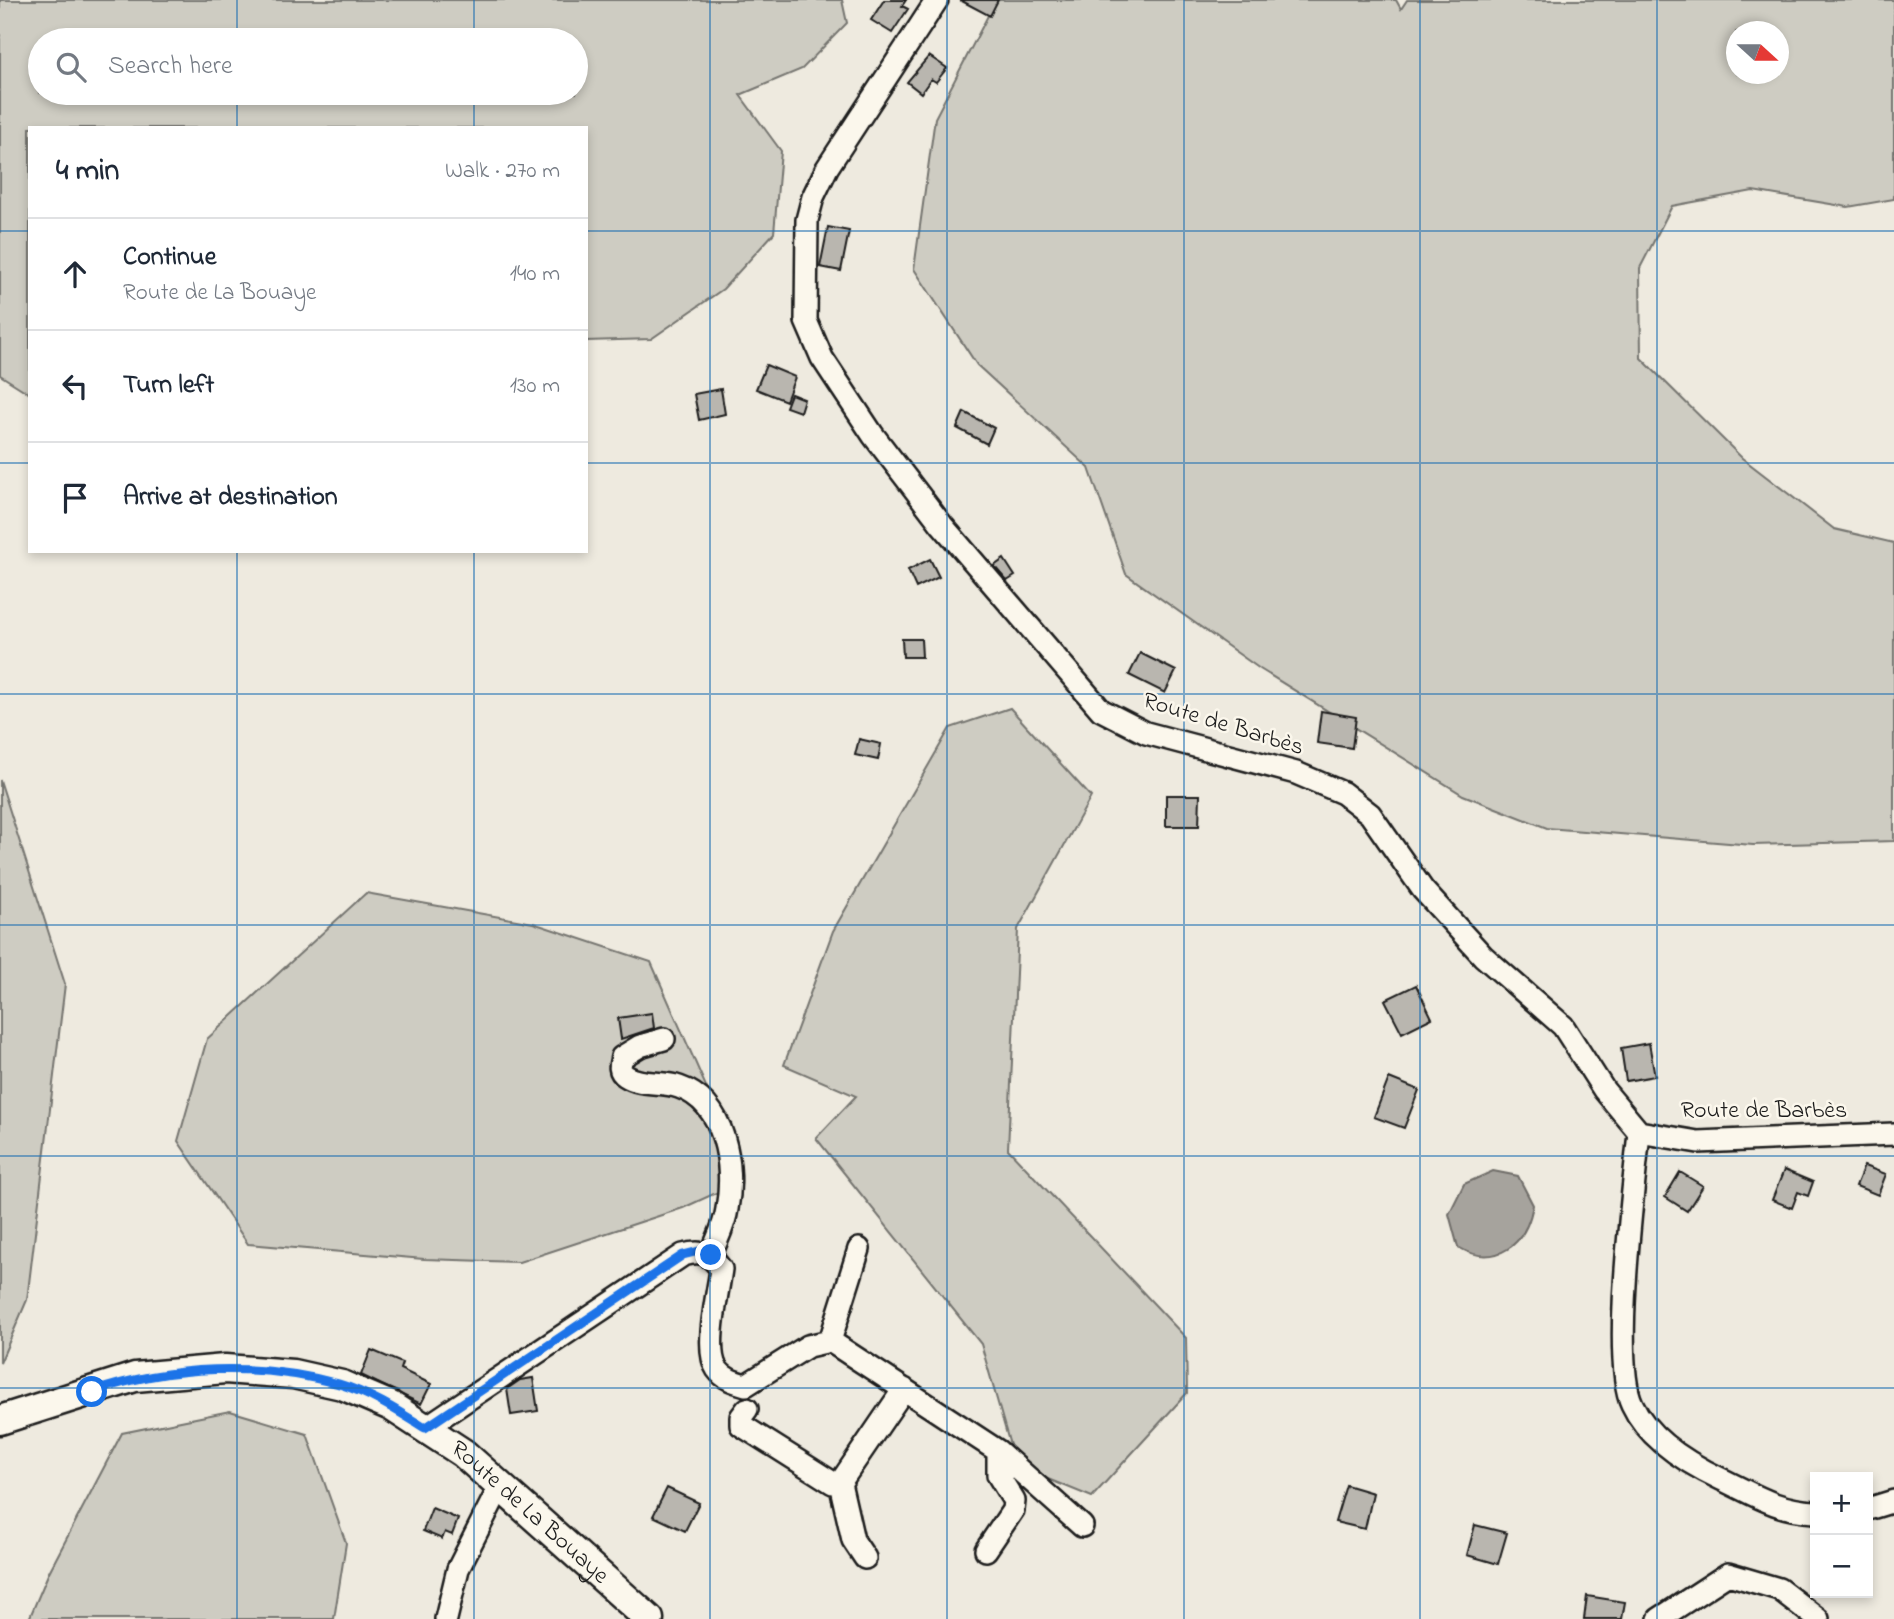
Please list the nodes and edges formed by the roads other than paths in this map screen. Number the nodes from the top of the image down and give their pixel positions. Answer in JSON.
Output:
{"nodes":[{"id":1,"x":937,"y":0,"type":"edge"},
{"id":2,"x":664,"y":1039,"type":"dead end"},
{"id":3,"x":1639,"y":1132,"type":"junction"},
{"id":4,"x":1894,"y":1134,"type":"edge"},
{"id":5,"x":859,"y":1249,"type":"dead end"},
{"id":6,"x":711,"y":1255,"type":"junction"},
{"id":7,"x":830,"y":1341,"type":"junction"},
{"id":8,"x":904,"y":1389,"type":"junction"},
{"id":9,"x":747,"y":1409,"type":"dead end"},
{"id":10,"x":0,"y":1420,"type":"edge"},
{"id":11,"x":425,"y":1428,"type":"junction"},
{"id":12,"x":998,"y":1451,"type":"junction"},
{"id":13,"x":841,"y":1483,"type":"junction"},
{"id":14,"x":500,"y":1486,"type":"junction"},
{"id":15,"x":1894,"y":1501,"type":"edge"},
{"id":16,"x":1873,"y":1507,"type":"edge"},
{"id":17,"x":1810,"y":1511,"type":"edge"},
{"id":18,"x":1082,"y":1525,"type":"dead end"},
{"id":19,"x":986,"y":1550,"type":"dead end"},
{"id":20,"x":865,"y":1558,"type":"dead end"},
{"id":21,"x":446,"y":1619,"type":"edge"},
{"id":22,"x":649,"y":1619,"type":"edge"},
{"id":23,"x":1659,"y":1619,"type":"edge"},
{"id":24,"x":1818,"y":1619,"type":"edge"}],
"edges":[{"from":1,"to":3,"type":"street","name":"Route de Barbès"},
{"from":2,"to":6,"type":"street"},
{"from":3,"to":4,"type":"street","name":"Route de Barbès"},
{"from":3,"to":17,"type":"street"},
{"from":5,"to":7,"type":"street"},
{"from":6,"to":7,"type":"street"},
{"from":6,"to":11,"type":"street"},
{"from":7,"to":8,"type":"street"},
{"from":8,"to":12,"type":"street"},
{"from":8,"to":13,"type":"street"},
{"from":9,"to":13,"type":"street"},
{"from":10,"to":11,"type":"main road","name":"Route de La Bouaye"},
{"from":11,"to":14,"type":"main road","name":"Route de La Bouaye"},
{"from":12,"to":18,"type":"street"},
{"from":12,"to":19,"type":"street"},
{"from":13,"to":20,"type":"street"},
{"from":14,"to":21,"type":"street"},
{"from":14,"to":22,"type":"main road","name":"Route de La Bouaye"},
{"from":15,"to":16,"type":"street"},
{"from":23,"to":24,"type":"street"}]}
